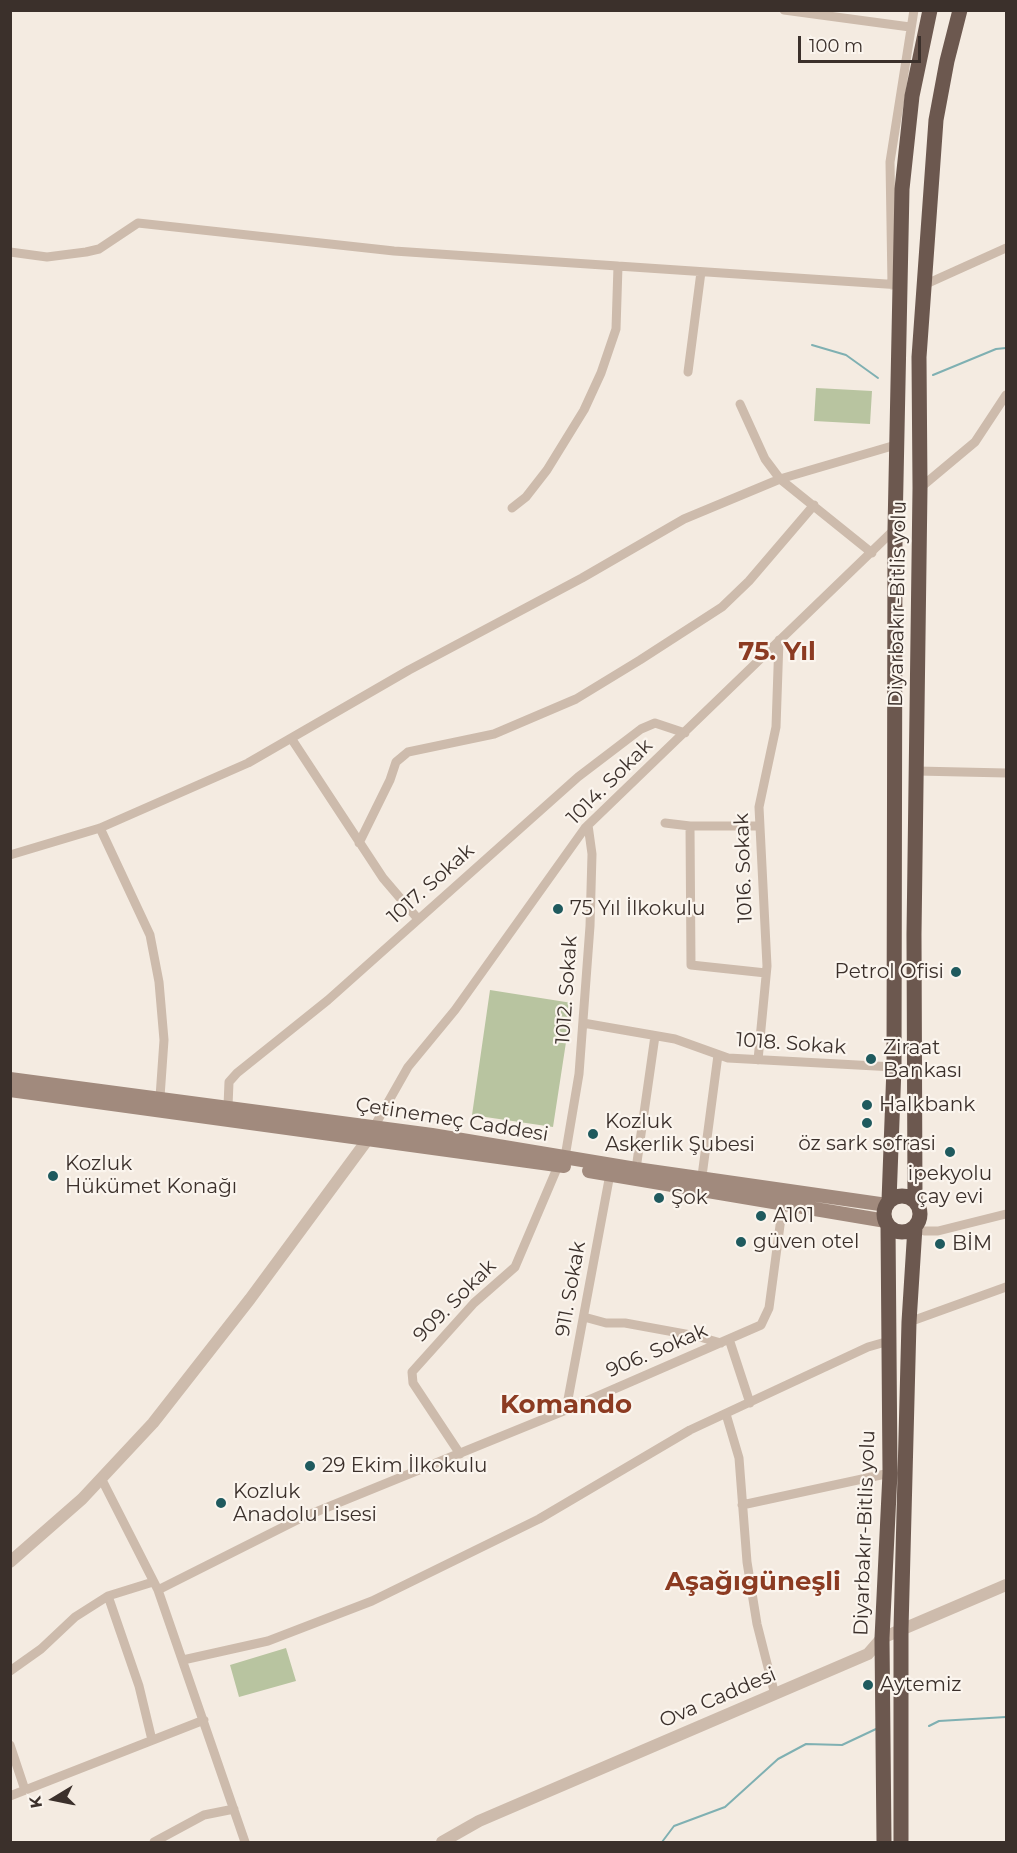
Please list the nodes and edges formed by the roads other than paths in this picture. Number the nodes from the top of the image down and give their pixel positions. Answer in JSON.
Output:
{"nodes":[{"id":1,"x":784,"y":10,"type":"edge"},
{"id":2,"x":914,"y":10,"type":"edge"},
{"id":3,"x":930,"y":10,"type":"edge"},
{"id":4,"x":960,"y":10,"type":"edge"},
{"id":5,"x":910,"y":27,"type":"junction"},
{"id":6,"x":1006,"y":248,"type":"edge"},
{"id":7,"x":10,"y":252,"type":"edge"},
{"id":8,"x":618,"y":266,"type":"junction"},
{"id":9,"x":701,"y":272,"type":"junction"},
{"id":10,"x":897,"y":285,"type":"junction"},
{"id":11,"x":924,"y":285,"type":"junction"},
{"id":12,"x":688,"y":372,"type":"dead end"},
{"id":13,"x":1006,"y":395,"type":"edge"},
{"id":14,"x":740,"y":404,"type":"dead end"},
{"id":15,"x":898,"y":444,"type":"junction"},
{"id":16,"x":780,"y":479,"type":"junction"},
{"id":17,"x":920,"y":488,"type":"junction"},
{"id":18,"x":814,"y":505,"type":"junction"},
{"id":19,"x":512,"y":508,"type":"dead end"},
{"id":20,"x":895,"y":529,"type":"junction"},
{"id":21,"x":872,"y":553,"type":"junction"},
{"id":22,"x":779,"y":640,"type":"junction"},
{"id":23,"x":685,"y":733,"type":"junction"},
{"id":24,"x":291,"y":738,"type":"junction"},
{"id":25,"x":917,"y":771,"type":"junction"},
{"id":26,"x":1006,"y":773,"type":"edge"},
{"id":27,"x":665,"y":822,"type":"dead end"},
{"id":28,"x":588,"y":825,"type":"junction"},
{"id":29,"x":690,"y":826,"type":"junction"},
{"id":30,"x":760,"y":826,"type":"junction"},
{"id":31,"x":100,"y":828,"type":"junction"},
{"id":32,"x":359,"y":843,"type":"junction"},
{"id":33,"x":10,"y":855,"type":"edge"},
{"id":34,"x":418,"y":919,"type":"junction"},
{"id":35,"x":766,"y":973,"type":"junction"},
{"id":36,"x":583,"y":1023,"type":"junction"},
{"id":37,"x":655,"y":1036,"type":"junction"},
{"id":38,"x":718,"y":1055,"type":"junction"},
{"id":39,"x":758,"y":1060,"type":"junction"},
{"id":40,"x":894,"y":1067,"type":"junction"},
{"id":41,"x":10,"y":1079,"type":"edge"},
{"id":42,"x":10,"y":1090,"type":"edge"},
{"id":43,"x":160,"y":1097,"type":"junction"},
{"id":44,"x":228,"y":1106,"type":"junction"},
{"id":45,"x":371,"y":1133,"type":"junction"},
{"id":46,"x":561,"y":1161,"type":"junction"},
{"id":47,"x":636,"y":1168,"type":"junction"},
{"id":48,"x":610,"y":1174,"type":"junction"},
{"id":49,"x":702,"y":1176,"type":"junction"},
{"id":50,"x":915,"y":1201,"type":"junction"},
{"id":51,"x":783,"y":1203,"type":"junction"},
{"id":52,"x":888,"y":1203,"type":"junction"},
{"id":53,"x":1006,"y":1214,"type":"edge"},
{"id":54,"x":887,"y":1223,"type":"junction"},
{"id":55,"x":915,"y":1227,"type":"junction"},
{"id":56,"x":1006,"y":1287,"type":"edge"},
{"id":57,"x":584,"y":1317,"type":"junction"},
{"id":58,"x":909,"y":1322,"type":"junction"},
{"id":59,"x":725,"y":1341,"type":"junction"},
{"id":60,"x":889,"y":1341,"type":"junction"},
{"id":61,"x":750,"y":1403,"type":"junction"},
{"id":62,"x":566,"y":1410,"type":"junction"},
{"id":63,"x":726,"y":1414,"type":"junction"},
{"id":64,"x":460,"y":1454,"type":"junction"},
{"id":65,"x":890,"y":1473,"type":"junction"},
{"id":66,"x":101,"y":1478,"type":"junction"},
{"id":67,"x":742,"y":1505,"type":"junction"},
{"id":68,"x":10,"y":1563,"type":"edge"},
{"id":69,"x":1006,"y":1585,"type":"edge"},
{"id":70,"x":156,"y":1586,"type":"junction"},
{"id":71,"x":108,"y":1596,"type":"junction"},
{"id":72,"x":901,"y":1629,"type":"junction"},
{"id":73,"x":882,"y":1638,"type":"junction"},
{"id":74,"x":183,"y":1660,"type":"junction"},
{"id":75,"x":10,"y":1671,"type":"edge"},
{"id":76,"x":775,"y":1695,"type":"junction"},
{"id":77,"x":204,"y":1720,"type":"junction"},
{"id":78,"x":152,"y":1740,"type":"junction"},
{"id":79,"x":10,"y":1745,"type":"edge"},
{"id":80,"x":25,"y":1790,"type":"junction"},
{"id":81,"x":10,"y":1796,"type":"edge"},
{"id":82,"x":234,"y":1809,"type":"junction"},
{"id":83,"x":154,"y":1842,"type":"edge"},
{"id":84,"x":245,"y":1842,"type":"edge"},
{"id":85,"x":442,"y":1842,"type":"edge"},
{"id":86,"x":884,"y":1842,"type":"edge"},
{"id":87,"x":902,"y":1842,"type":"edge"}],
"edges":[{"from":1,"to":5,"type":"street"},
{"from":2,"to":5,"type":"street"},
{"from":3,"to":10,"type":"highway","name":"Diyarbakır-Bitlis yolu"},
{"from":4,"to":11,"type":"highway","name":"Diyarbakır-Bitlis yolu"},
{"from":5,"to":10,"type":"street"},
{"from":6,"to":11,"type":"street"},
{"from":7,"to":8,"type":"street"},
{"from":8,"to":9,"type":"street"},
{"from":8,"to":19,"type":"street"},
{"from":9,"to":10,"type":"street"},
{"from":9,"to":12,"type":"street"},
{"from":10,"to":15,"type":"highway","name":"Diyarbakır-Bitlis yolu"},
{"from":11,"to":17,"type":"highway","name":"Diyarbakır-Bitlis yolu"},
{"from":13,"to":17,"type":"street"},
{"from":14,"to":16,"type":"street"},
{"from":15,"to":16,"type":"street"},
{"from":15,"to":20,"type":"highway","name":"Diyarbakır-Bitlis yolu"},
{"from":16,"to":18,"type":"street"},
{"from":16,"to":24,"type":"street"},
{"from":17,"to":25,"type":"highway","name":"Diyarbakır-Bitlis yolu"},
{"from":18,"to":21,"type":"street"},
{"from":18,"to":32,"type":"street"},
{"from":20,"to":21,"type":"street","name":"1014. Sokak"},
{"from":20,"to":40,"type":"highway","name":"Diyarbakır-Bitlis yolu"},
{"from":21,"to":22,"type":"street","name":"1014. Sokak"},
{"from":22,"to":23,"type":"street","name":"1014. Sokak"},
{"from":22,"to":30,"type":"street","name":"1016. Sokak"},
{"from":23,"to":28,"type":"street","name":"1014. Sokak"},
{"from":23,"to":34,"type":"street","name":"1017. Sokak"},
{"from":24,"to":31,"type":"street"},
{"from":24,"to":32,"type":"street"},
{"from":25,"to":26,"type":"street"},
{"from":25,"to":50,"type":"highway","name":"Diyarbakır-Bitlis yolu"},
{"from":27,"to":29,"type":"street"},
{"from":28,"to":36,"type":"street","name":"1012. Sokak"},
{"from":28,"to":45,"type":"street","name":"1014. Sokak"},
{"from":29,"to":30,"type":"street"},
{"from":29,"to":35,"type":"street"},
{"from":30,"to":35,"type":"street","name":"1016. Sokak"},
{"from":31,"to":33,"type":"street"},
{"from":31,"to":43,"type":"street"},
{"from":32,"to":34,"type":"street"},
{"from":34,"to":44,"type":"street","name":"1017. Sokak"},
{"from":35,"to":39,"type":"street","name":"1016. Sokak"},
{"from":36,"to":37,"type":"street","name":"1018. Sokak"},
{"from":36,"to":46,"type":"street","name":"1012. Sokak"},
{"from":37,"to":38,"type":"street","name":"1018. Sokak"},
{"from":37,"to":47,"type":"street"},
{"from":38,"to":39,"type":"street","name":"1018. Sokak"},
{"from":38,"to":49,"type":"street"},
{"from":39,"to":40,"type":"street","name":"1018. Sokak"},
{"from":40,"to":52,"type":"highway","name":"Diyarbakır-Bitlis yolu"},
{"from":41,"to":43,"type":"main road","name":"Çetinemeç Caddesi"},
{"from":42,"to":45,"type":"main road","name":"Çetinemeç Caddesi"},
{"from":43,"to":44,"type":"main road","name":"Çetinemeç Caddesi"},
{"from":44,"to":45,"type":"main road","name":"Çetinemeç Caddesi"},
{"from":45,"to":46,"type":"main road","name":"Çetinemeç Caddesi"},
{"from":45,"to":66,"type":"street"},
{"from":46,"to":47,"type":"main road","name":"Çetinemeç Caddesi"},
{"from":46,"to":48,"type":"main road","name":"Çetinemeç Caddesi"},
{"from":46,"to":64,"type":"street","name":"909. Sokak"},
{"from":47,"to":49,"type":"main road","name":"Çetinemeç Caddesi"},
{"from":48,"to":51,"type":"main road","name":"Çetinemeç Caddesi"},
{"from":48,"to":57,"type":"street","name":"911. Sokak"},
{"from":49,"to":52,"type":"main road","name":"Çetinemeç Caddesi"},
{"from":50,"to":52,"type":"highway"},
{"from":50,"to":55,"type":"highway"},
{"from":51,"to":54,"type":"main road","name":"Çetinemeç Caddesi"},
{"from":51,"to":59,"type":"street","name":"906. Sokak"},
{"from":52,"to":54,"type":"highway"},
{"from":53,"to":55,"type":"street"},
{"from":54,"to":55,"type":"highway"},
{"from":54,"to":60,"type":"highway","name":"Diyarbakır-Bitlis yolu"},
{"from":55,"to":58,"type":"highway","name":"Diyarbakır-Bitlis yolu"},
{"from":56,"to":58,"type":"street"},
{"from":57,"to":59,"type":"street"},
{"from":57,"to":62,"type":"street","name":"911. Sokak"},
{"from":58,"to":72,"type":"highway","name":"Diyarbakır-Bitlis yolu"},
{"from":59,"to":61,"type":"street"},
{"from":59,"to":62,"type":"street","name":"906. Sokak"},
{"from":60,"to":61,"type":"street"},
{"from":60,"to":65,"type":"highway","name":"Diyarbakır-Bitlis yolu"},
{"from":61,"to":63,"type":"street"},
{"from":62,"to":64,"type":"street","name":"906. Sokak"},
{"from":63,"to":67,"type":"street"},
{"from":63,"to":74,"type":"street"},
{"from":64,"to":70,"type":"street","name":"906. Sokak"},
{"from":65,"to":67,"type":"street"},
{"from":65,"to":73,"type":"highway","name":"Diyarbakır-Bitlis yolu"},
{"from":66,"to":68,"type":"street"},
{"from":66,"to":70,"type":"street"},
{"from":67,"to":76,"type":"street"},
{"from":69,"to":72,"type":"street","name":"Ova Caddesi"},
{"from":70,"to":71,"type":"street","name":"906. Sokak"},
{"from":70,"to":74,"type":"street"},
{"from":71,"to":75,"type":"street","name":"906. Sokak"},
{"from":71,"to":78,"type":"street"},
{"from":72,"to":73,"type":"street","name":"Ova Caddesi"},
{"from":72,"to":87,"type":"highway","name":"Diyarbakır-Bitlis yolu"},
{"from":73,"to":76,"type":"street","name":"Ova Caddesi"},
{"from":73,"to":86,"type":"highway","name":"Diyarbakır-Bitlis yolu"},
{"from":74,"to":77,"type":"street"},
{"from":76,"to":85,"type":"street","name":"Ova Caddesi"},
{"from":77,"to":78,"type":"street"},
{"from":77,"to":82,"type":"street"},
{"from":78,"to":80,"type":"street"},
{"from":79,"to":80,"type":"street"},
{"from":80,"to":81,"type":"street"},
{"from":82,"to":83,"type":"street"},
{"from":82,"to":84,"type":"street"}]}
